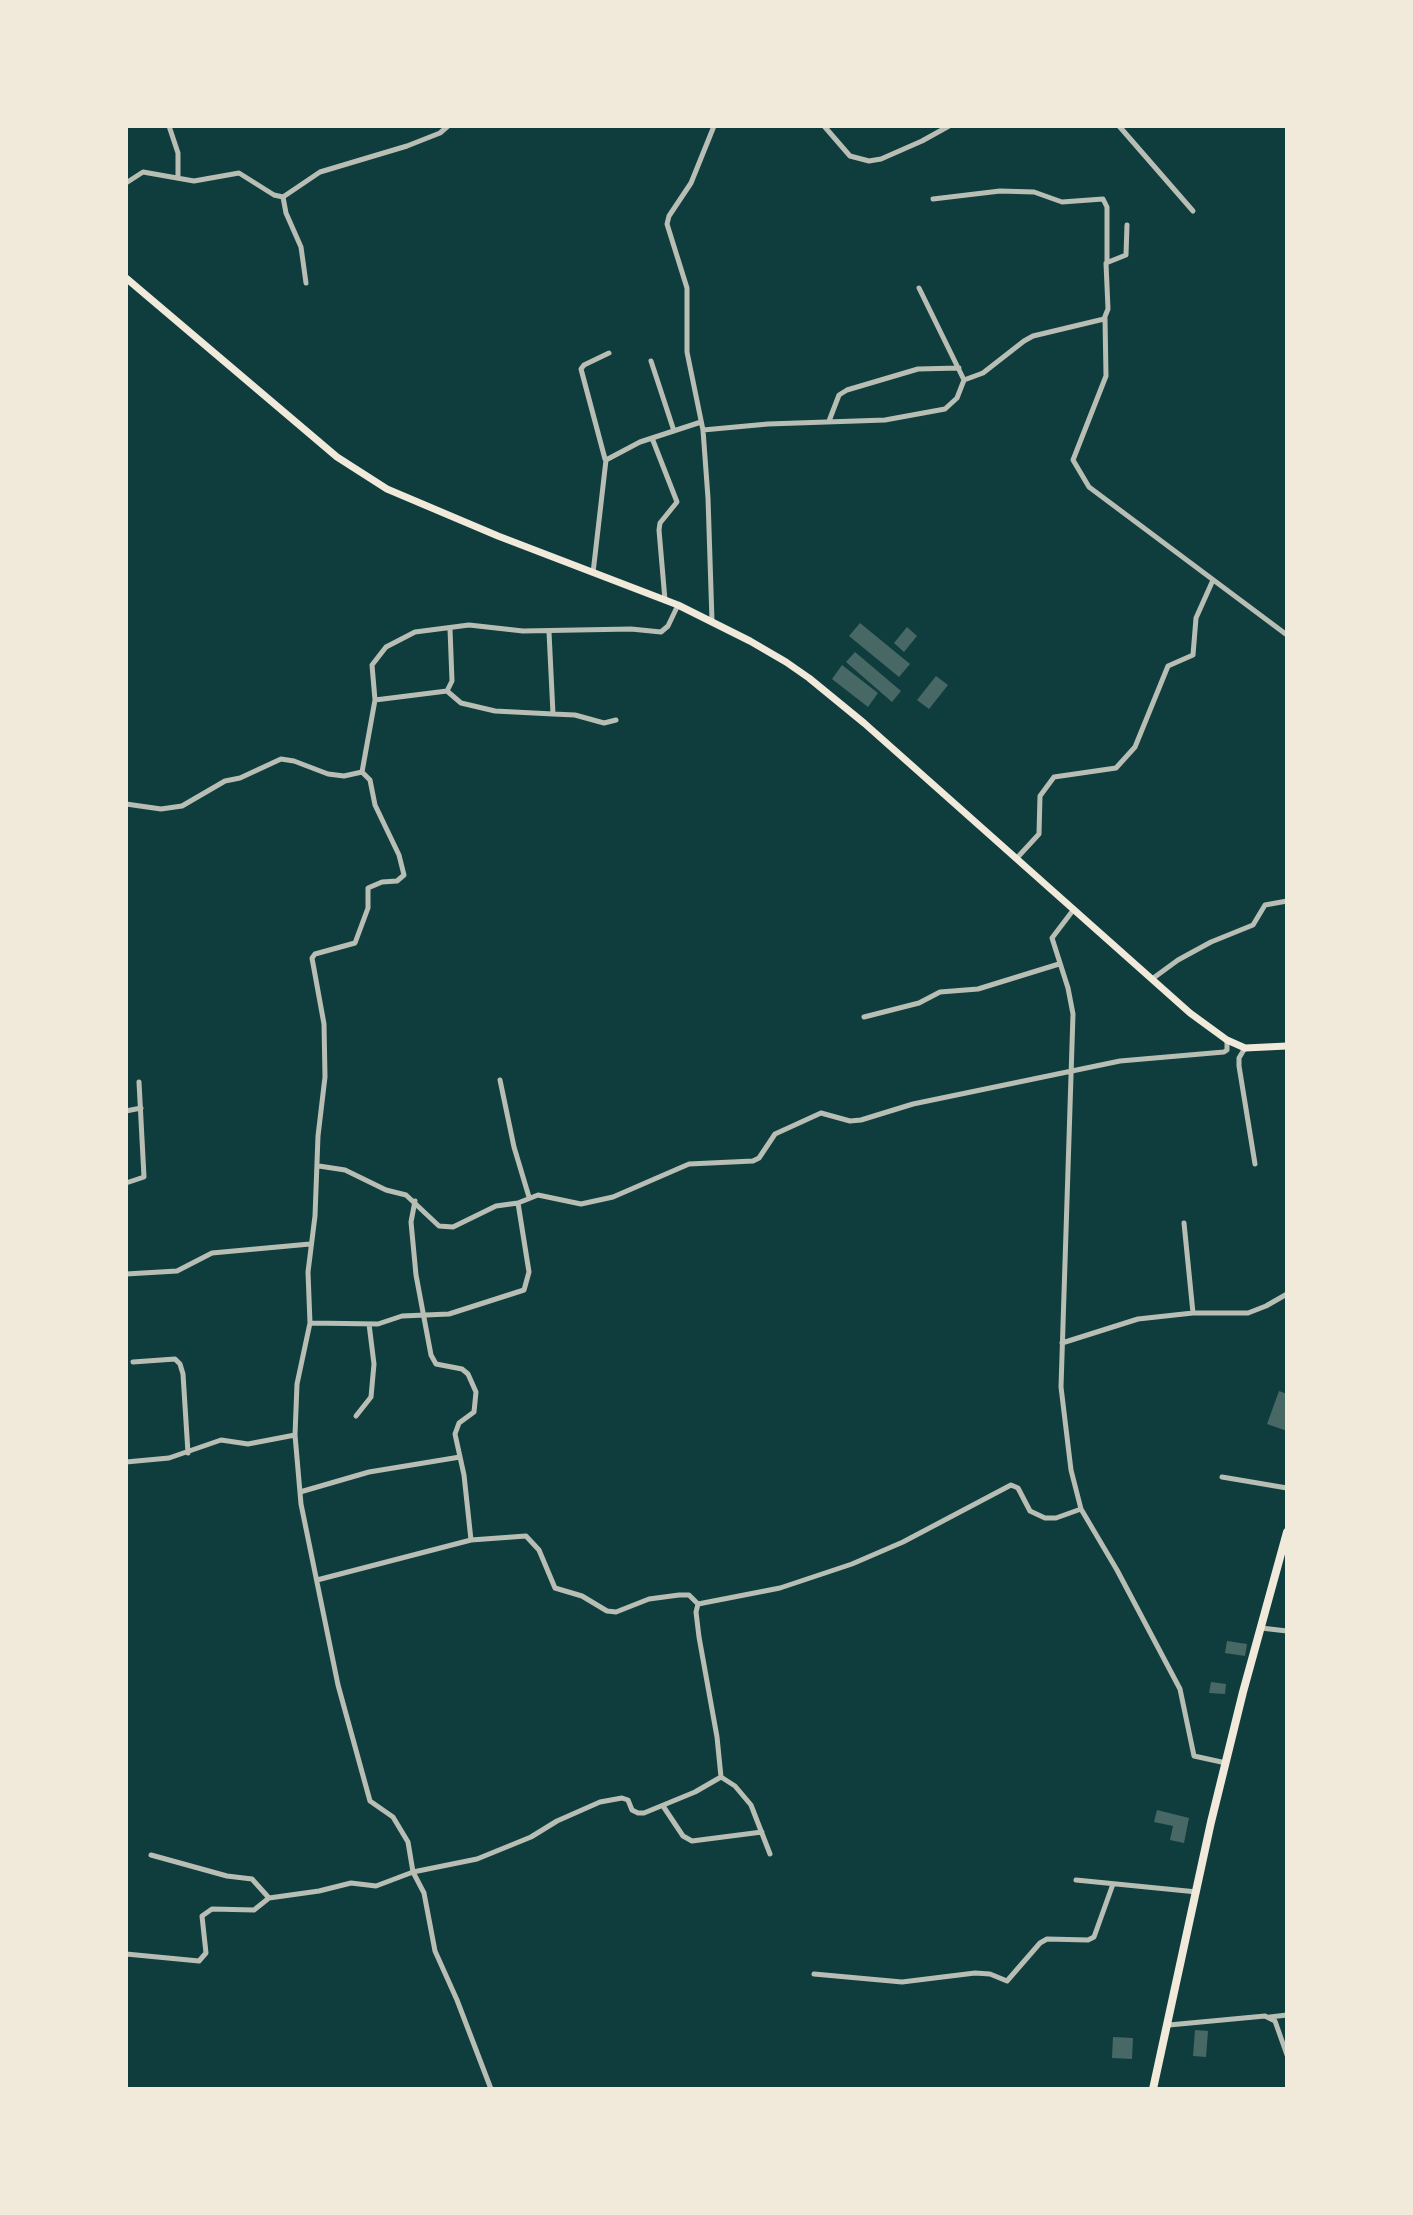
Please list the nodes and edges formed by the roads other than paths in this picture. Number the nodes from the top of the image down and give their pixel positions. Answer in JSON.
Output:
{"nodes":[{"id":1,"x":169,"y":126,"type":"edge"},
{"id":2,"x":436,"y":126,"type":"edge"},
{"id":3,"x":448,"y":126,"type":"edge"},
{"id":4,"x":714,"y":126,"type":"edge"},
{"id":5,"x":824,"y":126,"type":"edge"},
{"id":6,"x":949,"y":126,"type":"edge"},
{"id":7,"x":1119,"y":126,"type":"edge"},
{"id":8,"x":440,"y":133,"type":"junction"},
{"id":9,"x":178,"y":177,"type":"junction"},
{"id":10,"x":126,"y":183,"type":"edge"},
{"id":11,"x":283,"y":197,"type":"junction"},
{"id":12,"x":933,"y":199,"type":"dead end"},
{"id":13,"x":1193,"y":211,"type":"dead end"},
{"id":14,"x":1127,"y":225,"type":"dead end"},
{"id":15,"x":1107,"y":260,"type":"junction"},
{"id":16,"x":126,"y":278,"type":"edge"},
{"id":17,"x":306,"y":283,"type":"dead end"},
{"id":18,"x":919,"y":288,"type":"dead end"},
{"id":19,"x":1105,"y":317,"type":"junction"},
{"id":20,"x":609,"y":353,"type":"dead end"},
{"id":21,"x":651,"y":361,"type":"dead end"},
{"id":22,"x":959,"y":368,"type":"junction"},
{"id":23,"x":964,"y":380,"type":"junction"},
{"id":24,"x":829,"y":421,"type":"junction"},
{"id":25,"x":701,"y":422,"type":"junction"},
{"id":26,"x":703,"y":430,"type":"junction"},
{"id":27,"x":674,"y":431,"type":"junction"},
{"id":28,"x":652,"y":438,"type":"junction"},
{"id":29,"x":606,"y":460,"type":"junction"},
{"id":30,"x":593,"y":573,"type":"junction"},
{"id":31,"x":1213,"y":580,"type":"junction"},
{"id":32,"x":665,"y":600,"type":"junction"},
{"id":33,"x":678,"y":605,"type":"junction"},
{"id":34,"x":712,"y":621,"type":"junction"},
{"id":35,"x":450,"y":629,"type":"junction"},
{"id":36,"x":549,"y":632,"type":"junction"},
{"id":37,"x":1287,"y":635,"type":"edge"},
{"id":38,"x":447,"y":691,"type":"junction"},
{"id":39,"x":375,"y":700,"type":"junction"},
{"id":40,"x":553,"y":714,"type":"junction"},
{"id":41,"x":616,"y":720,"type":"dead end"},
{"id":42,"x":362,"y":772,"type":"junction"},
{"id":43,"x":126,"y":804,"type":"edge"},
{"id":44,"x":1016,"y":859,"type":"junction"},
{"id":45,"x":1287,"y":901,"type":"edge"},
{"id":46,"x":1074,"y":909,"type":"junction"},
{"id":47,"x":1059,"y":964,"type":"junction"},
{"id":48,"x":1152,"y":979,"type":"junction"},
{"id":49,"x":864,"y":1017,"type":"dead end"},
{"id":50,"x":1227,"y":1040,"type":"junction"},
{"id":51,"x":1287,"y":1046,"type":"edge"},
{"id":52,"x":1245,"y":1048,"type":"junction"},
{"id":53,"x":1072,"y":1071,"type":"junction"},
{"id":54,"x":500,"y":1080,"type":"dead end"},
{"id":55,"x":139,"y":1082,"type":"dead end"},
{"id":56,"x":141,"y":1108,"type":"junction"},
{"id":57,"x":126,"y":1111,"type":"edge"},
{"id":58,"x":1255,"y":1164,"type":"dead end"},
{"id":59,"x":319,"y":1166,"type":"junction"},
{"id":60,"x":126,"y":1183,"type":"edge"},
{"id":61,"x":529,"y":1197,"type":"junction"},
{"id":62,"x":415,"y":1201,"type":"junction"},
{"id":63,"x":518,"y":1203,"type":"junction"},
{"id":64,"x":1184,"y":1223,"type":"dead end"},
{"id":65,"x":310,"y":1244,"type":"junction"},
{"id":66,"x":126,"y":1274,"type":"edge"},
{"id":67,"x":1287,"y":1294,"type":"edge"},
{"id":68,"x":1193,"y":1313,"type":"junction"},
{"id":69,"x":421,"y":1314,"type":"junction"},
{"id":70,"x":310,"y":1323,"type":"junction"},
{"id":71,"x":369,"y":1324,"type":"junction"},
{"id":72,"x":1062,"y":1343,"type":"junction"},
{"id":73,"x":133,"y":1362,"type":"dead end"},
{"id":74,"x":356,"y":1416,"type":"dead end"},
{"id":75,"x":295,"y":1435,"type":"junction"},
{"id":76,"x":188,"y":1453,"type":"junction"},
{"id":77,"x":460,"y":1457,"type":"junction"},
{"id":78,"x":126,"y":1462,"type":"edge"},
{"id":79,"x":1222,"y":1477,"type":"dead end"},
{"id":80,"x":1287,"y":1488,"type":"edge"},
{"id":81,"x":300,"y":1492,"type":"junction"},
{"id":82,"x":1081,"y":1509,"type":"junction"},
{"id":83,"x":1287,"y":1532,"type":"edge"},
{"id":84,"x":471,"y":1540,"type":"junction"},
{"id":85,"x":317,"y":1580,"type":"junction"},
{"id":86,"x":698,"y":1604,"type":"junction"},
{"id":87,"x":1260,"y":1628,"type":"junction"},
{"id":88,"x":1287,"y":1631,"type":"edge"},
{"id":89,"x":1226,"y":1763,"type":"junction"},
{"id":90,"x":721,"y":1777,"type":"junction"},
{"id":91,"x":663,"y":1806,"type":"junction"},
{"id":92,"x":762,"y":1832,"type":"junction"},
{"id":93,"x":770,"y":1854,"type":"dead end"},
{"id":94,"x":151,"y":1855,"type":"dead end"},
{"id":95,"x":413,"y":1872,"type":"junction"},
{"id":96,"x":1076,"y":1880,"type":"dead end"},
{"id":97,"x":1113,"y":1884,"type":"junction"},
{"id":98,"x":1198,"y":1892,"type":"junction"},
{"id":99,"x":269,"y":1898,"type":"junction"},
{"id":100,"x":126,"y":1954,"type":"edge"},
{"id":101,"x":814,"y":1974,"type":"dead end"},
{"id":102,"x":1287,"y":2015,"type":"edge"},
{"id":103,"x":1270,"y":2017,"type":"junction"},
{"id":104,"x":1169,"y":2025,"type":"junction"},
{"id":105,"x":1287,"y":2055,"type":"edge"},
{"id":106,"x":491,"y":2089,"type":"edge"},
{"id":107,"x":1153,"y":2089,"type":"edge"}],
"edges":[{"from":1,"to":9,"type":"street"},
{"from":2,"to":8,"type":"street"},
{"from":3,"to":8,"type":"street"},
{"from":4,"to":25,"type":"street"},
{"from":5,"to":6,"type":"street"},
{"from":7,"to":13,"type":"street"},
{"from":8,"to":11,"type":"street"},
{"from":9,"to":10,"type":"street"},
{"from":9,"to":11,"type":"street"},
{"from":11,"to":17,"type":"street"},
{"from":12,"to":15,"type":"street"},
{"from":14,"to":15,"type":"street"},
{"from":15,"to":19,"type":"street"},
{"from":16,"to":30,"type":"main road"},
{"from":18,"to":22,"type":"street"},
{"from":19,"to":23,"type":"street"},
{"from":19,"to":31,"type":"street"},
{"from":20,"to":29,"type":"street"},
{"from":21,"to":27,"type":"street"},
{"from":22,"to":23,"type":"street"},
{"from":22,"to":24,"type":"street"},
{"from":23,"to":24,"type":"street"},
{"from":24,"to":26,"type":"street"},
{"from":25,"to":26,"type":"street"},
{"from":25,"to":27,"type":"street"},
{"from":26,"to":34,"type":"street"},
{"from":27,"to":28,"type":"street"},
{"from":28,"to":29,"type":"street"},
{"from":28,"to":32,"type":"street"},
{"from":29,"to":30,"type":"street"},
{"from":30,"to":32,"type":"main road"},
{"from":31,"to":37,"type":"street"},
{"from":31,"to":44,"type":"street"},
{"from":32,"to":33,"type":"main road"},
{"from":33,"to":34,"type":"main road"},
{"from":33,"to":36,"type":"street"},
{"from":34,"to":44,"type":"main road"},
{"from":35,"to":36,"type":"street"},
{"from":35,"to":38,"type":"street"},
{"from":35,"to":39,"type":"street"},
{"from":36,"to":40,"type":"street"},
{"from":38,"to":39,"type":"street"},
{"from":38,"to":40,"type":"street"},
{"from":39,"to":42,"type":"street"},
{"from":40,"to":41,"type":"street"},
{"from":42,"to":43,"type":"street"},
{"from":42,"to":59,"type":"street"},
{"from":44,"to":46,"type":"main road"},
{"from":45,"to":48,"type":"street"},
{"from":46,"to":47,"type":"street"},
{"from":46,"to":48,"type":"main road"},
{"from":47,"to":49,"type":"street"},
{"from":47,"to":53,"type":"street"},
{"from":48,"to":50,"type":"main road"},
{"from":50,"to":52,"type":"main road"},
{"from":50,"to":53,"type":"street"},
{"from":51,"to":52,"type":"main road"},
{"from":52,"to":58,"type":"street"},
{"from":53,"to":61,"type":"street"},
{"from":53,"to":72,"type":"street"},
{"from":54,"to":61,"type":"street"},
{"from":55,"to":56,"type":"street"},
{"from":56,"to":57,"type":"street"},
{"from":56,"to":60,"type":"street"},
{"from":59,"to":62,"type":"street"},
{"from":59,"to":65,"type":"street"},
{"from":61,"to":63,"type":"street"},
{"from":62,"to":63,"type":"street"},
{"from":62,"to":69,"type":"street"},
{"from":63,"to":69,"type":"street"},
{"from":64,"to":68,"type":"street"},
{"from":65,"to":66,"type":"street"},
{"from":65,"to":70,"type":"street"},
{"from":67,"to":68,"type":"street"},
{"from":68,"to":72,"type":"street"},
{"from":69,"to":71,"type":"street"},
{"from":69,"to":77,"type":"street"},
{"from":70,"to":71,"type":"street"},
{"from":70,"to":75,"type":"street"},
{"from":71,"to":74,"type":"street"},
{"from":72,"to":82,"type":"street"},
{"from":73,"to":76,"type":"street"},
{"from":75,"to":76,"type":"street"},
{"from":75,"to":81,"type":"street"},
{"from":76,"to":78,"type":"street"},
{"from":77,"to":81,"type":"street"},
{"from":77,"to":84,"type":"street"},
{"from":79,"to":80,"type":"street"},
{"from":81,"to":85,"type":"street"},
{"from":82,"to":86,"type":"street"},
{"from":82,"to":89,"type":"street"},
{"from":83,"to":87,"type":"highway"},
{"from":84,"to":85,"type":"street"},
{"from":84,"to":86,"type":"street"},
{"from":85,"to":95,"type":"street"},
{"from":86,"to":90,"type":"street"},
{"from":87,"to":88,"type":"street"},
{"from":87,"to":89,"type":"highway"},
{"from":89,"to":98,"type":"highway"},
{"from":90,"to":91,"type":"street"},
{"from":90,"to":92,"type":"street"},
{"from":91,"to":92,"type":"street"},
{"from":91,"to":95,"type":"street"},
{"from":92,"to":93,"type":"street"},
{"from":94,"to":99,"type":"street"},
{"from":95,"to":99,"type":"street"},
{"from":95,"to":106,"type":"street"},
{"from":96,"to":97,"type":"street"},
{"from":97,"to":98,"type":"street"},
{"from":97,"to":101,"type":"street"},
{"from":98,"to":104,"type":"highway"},
{"from":99,"to":100,"type":"street"},
{"from":102,"to":103,"type":"street"},
{"from":103,"to":104,"type":"street"},
{"from":103,"to":105,"type":"street"},
{"from":104,"to":107,"type":"highway"}]}
